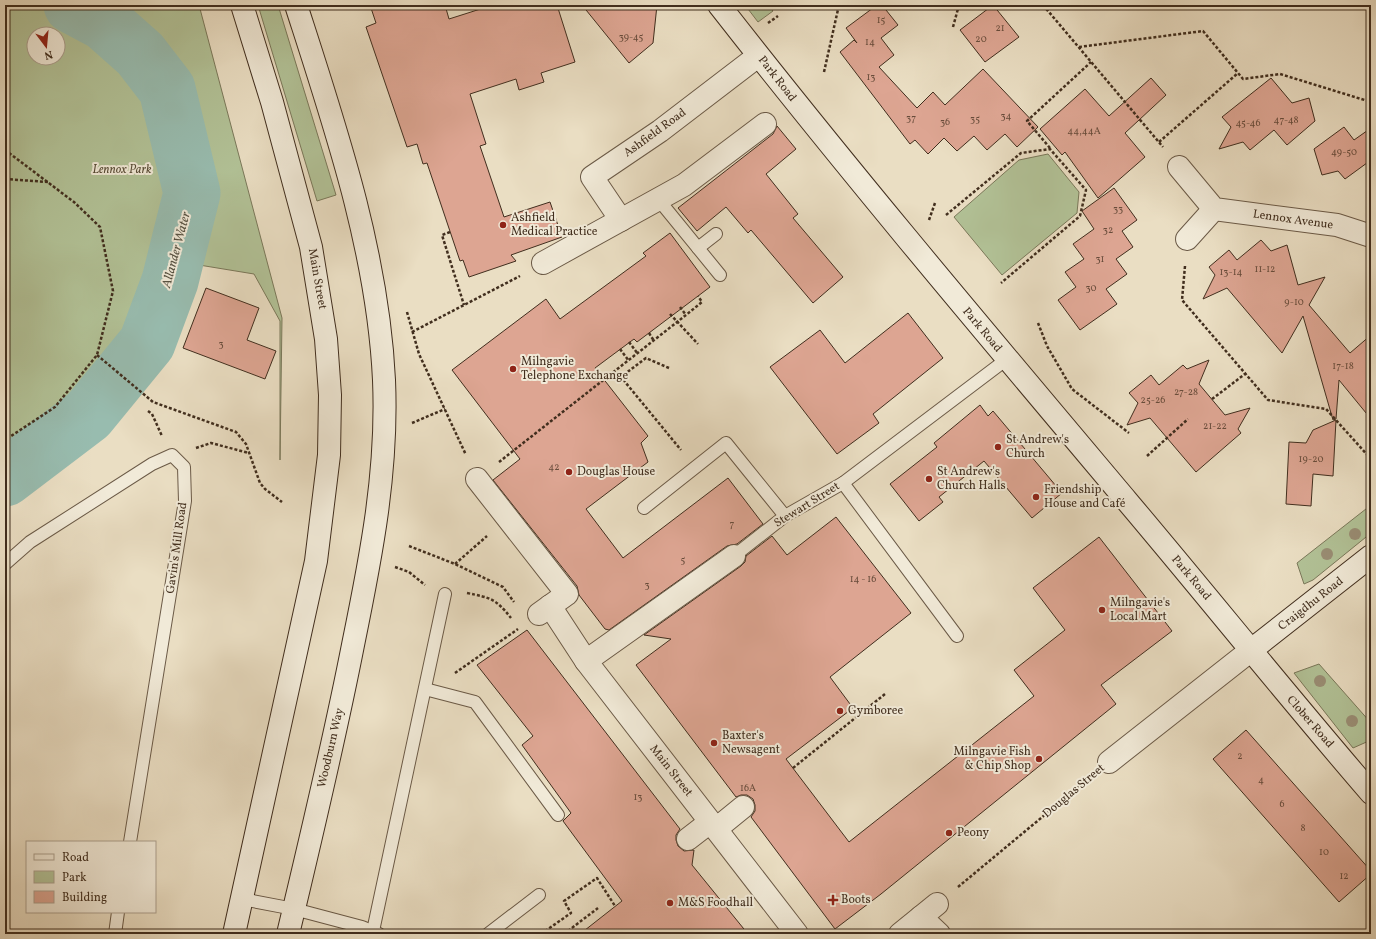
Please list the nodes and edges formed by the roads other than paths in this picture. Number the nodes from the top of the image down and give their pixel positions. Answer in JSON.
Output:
{"nodes":[{"id":1,"x":242,"y":5,"type":"edge"},
{"id":2,"x":296,"y":5,"type":"edge"},
{"id":3,"x":719,"y":5,"type":"edge"},
{"id":4,"x":758,"y":56,"type":"junction"},
{"id":5,"x":765,"y":124,"type":"dead end"},
{"id":6,"x":1179,"y":167,"type":"road end"},
{"id":7,"x":658,"y":199,"type":"junction"},
{"id":8,"x":1214,"y":209,"type":"junction"},
{"id":9,"x":621,"y":220,"type":"junction"},
{"id":10,"x":716,"y":234,"type":"dead end"},
{"id":11,"x":1371,"y":236,"type":"edge"},
{"id":12,"x":1187,"y":239,"type":"road end"},
{"id":13,"x":698,"y":248,"type":"junction"},
{"id":14,"x":543,"y":263,"type":"road end"},
{"id":15,"x":720,"y":275,"type":"dead end"},
{"id":16,"x":1007,"y":359,"type":"junction"},
{"id":17,"x":477,"y":479,"type":"road end"},
{"id":18,"x":843,"y":483,"type":"junction"},
{"id":19,"x":644,"y":508,"type":"dead end"},
{"id":20,"x":785,"y":516,"type":"junction"},
{"id":21,"x":734,"y":556,"type":"joint"},
{"id":22,"x":1371,"y":556,"type":"edge"},
{"id":23,"x":5,"y":564,"type":"edge"},
{"id":24,"x":445,"y":594,"type":"dead end"},
{"id":25,"x":957,"y":636,"type":"dead end"},
{"id":26,"x":1250,"y":651,"type":"junction"},
{"id":27,"x":586,"y":661,"type":"junction"},
{"id":28,"x":425,"y":689,"type":"junction"},
{"id":29,"x":1109,"y":762,"type":"road end"},
{"id":30,"x":1371,"y":793,"type":"edge"},
{"id":31,"x":743,"y":807,"type":"dead end"},
{"id":32,"x":558,"y":815,"type":"dead end"},
{"id":33,"x":713,"y":825,"type":"junction"},
{"id":34,"x":688,"y":839,"type":"dead end"},
{"id":35,"x":130,"y":841,"type":"edge"},
{"id":36,"x":539,"y":895,"type":"dead end"},
{"id":37,"x":242,"y":899,"type":"junction"},
{"id":38,"x":937,"y":904,"type":"road end"},
{"id":39,"x":294,"y":909,"type":"junction"},
{"id":40,"x":118,"y":913,"type":"edge"},
{"id":41,"x":921,"y":917,"type":"junction"},
{"id":42,"x":376,"y":932,"type":"edge"},
{"id":43,"x":115,"y":934,"type":"edge"},
{"id":44,"x":234,"y":934,"type":"edge"},
{"id":45,"x":288,"y":934,"type":"edge"},
{"id":46,"x":488,"y":934,"type":"edge"},
{"id":47,"x":797,"y":934,"type":"edge"},
{"id":48,"x":900,"y":934,"type":"edge"},
{"id":49,"x":939,"y":934,"type":"edge"}],
"edges":[{"from":1,"to":37,"type":"main road","name":"Main Street"},
{"from":2,"to":39,"type":"main road","name":"Woodburn Way"},
{"from":3,"to":4,"type":"main road","name":"Park Road"},
{"from":4,"to":9,"type":"main road","name":"Ashfield Road"},
{"from":4,"to":16,"type":"main road","name":"Park Road"},
{"from":5,"to":7,"type":"main road"},
{"from":6,"to":8,"type":"main road"},
{"from":7,"to":9,"type":"main road"},
{"from":7,"to":13,"type":"lane"},
{"from":8,"to":11,"type":"main road","name":"Lennox Avenue"},
{"from":8,"to":12,"type":"main road"},
{"from":9,"to":14,"type":"main road"},
{"from":10,"to":13,"type":"lane"},
{"from":13,"to":15,"type":"lane"},
{"from":16,"to":18,"type":"lane","name":"Stewart Street"},
{"from":16,"to":26,"type":"main road","name":"Park Road"},
{"from":17,"to":27,"type":"main road","name":"Main Street"},
{"from":18,"to":20,"type":"lane","name":"Stewart Street"},
{"from":18,"to":25,"type":"lane"},
{"from":19,"to":20,"type":"lane"},
{"from":20,"to":21,"type":"lane","name":"Stewart Street"},
{"from":21,"to":27,"type":"main road","name":"Stewart Street"},
{"from":22,"to":26,"type":"main road","name":"Craigdhu Road"},
{"from":23,"to":35,"type":"lane","name":"Gavin's Mill Road"},
{"from":24,"to":28,"type":"lane"},
{"from":26,"to":29,"type":"main road","name":"Douglas Street"},
{"from":26,"to":30,"type":"main road","name":"Clober Road"},
{"from":27,"to":33,"type":"main road","name":"Main Street"},
{"from":28,"to":32,"type":"lane"},
{"from":28,"to":42,"type":"lane"},
{"from":31,"to":33,"type":"main road"},
{"from":33,"to":34,"type":"main road"},
{"from":33,"to":47,"type":"main road","name":"Main Street"},
{"from":36,"to":46,"type":"lane"},
{"from":37,"to":39,"type":"lane"},
{"from":37,"to":44,"type":"main road"},
{"from":38,"to":41,"type":"main road"},
{"from":39,"to":42,"type":"lane"},
{"from":39,"to":45,"type":"main road","name":"Woodburn Way"},
{"from":40,"to":43,"type":"lane"},
{"from":41,"to":48,"type":"main road"},
{"from":41,"to":49,"type":"main road"}]}
